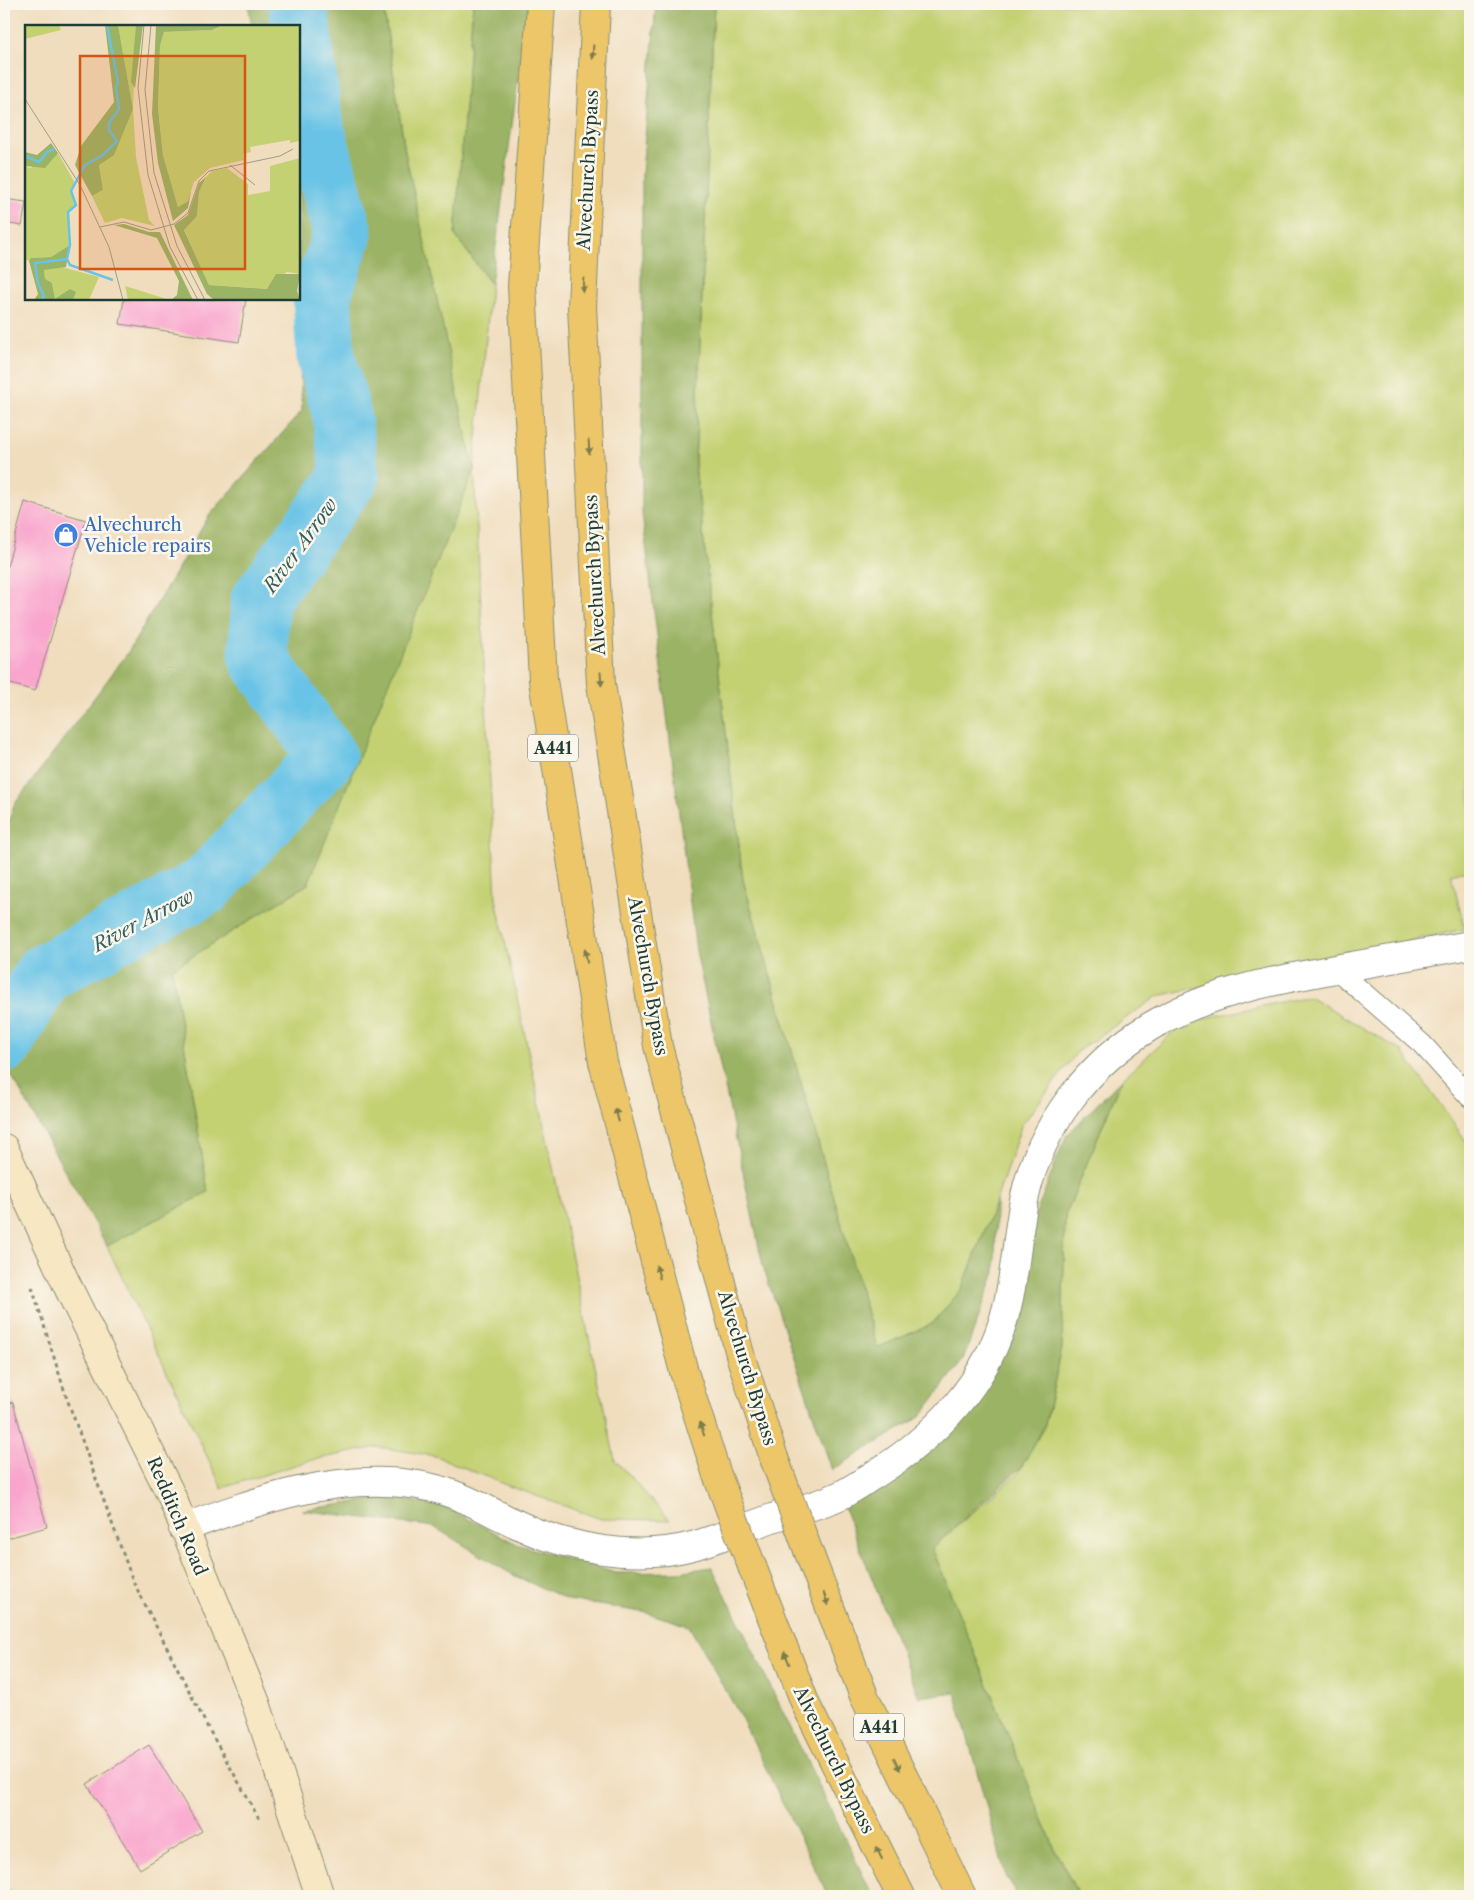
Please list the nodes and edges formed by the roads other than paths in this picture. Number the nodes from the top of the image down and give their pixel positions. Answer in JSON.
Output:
{"nodes":[{"id":1,"x":542,"y":4,"type":"edge"},
{"id":2,"x":596,"y":4,"type":"edge"},
{"id":3,"x":1470,"y":945,"type":"edge"},
{"id":4,"x":1336,"y":969,"type":"junction"},
{"id":5,"x":1470,"y":1096,"type":"edge"},
{"id":6,"x":4,"y":1149,"type":"edge"},
{"id":7,"x":183,"y":1528,"type":"junction"},
{"id":8,"x":320,"y":1896,"type":"edge"},
{"id":9,"x":901,"y":1896,"type":"edge"},
{"id":10,"x":962,"y":1896,"type":"edge"}],
"edges":[{"from":9,"to":1,"type":"highway","name":"Alvechurch Bypass","number":"A441","one_way":true,"bridge":true},
{"from":2,"to":10,"type":"highway","name":"Alvechurch Bypass","number":"A441","one_way":true,"bridge":true},
{"from":3,"to":4,"type":"street"},
{"from":4,"to":5,"type":"lane"},
{"from":4,"to":7,"type":"street"},
{"from":6,"to":7,"type":"main road","name":"Redditch Road"},
{"from":7,"to":8,"type":"main road","name":"Redditch Road"}]}
